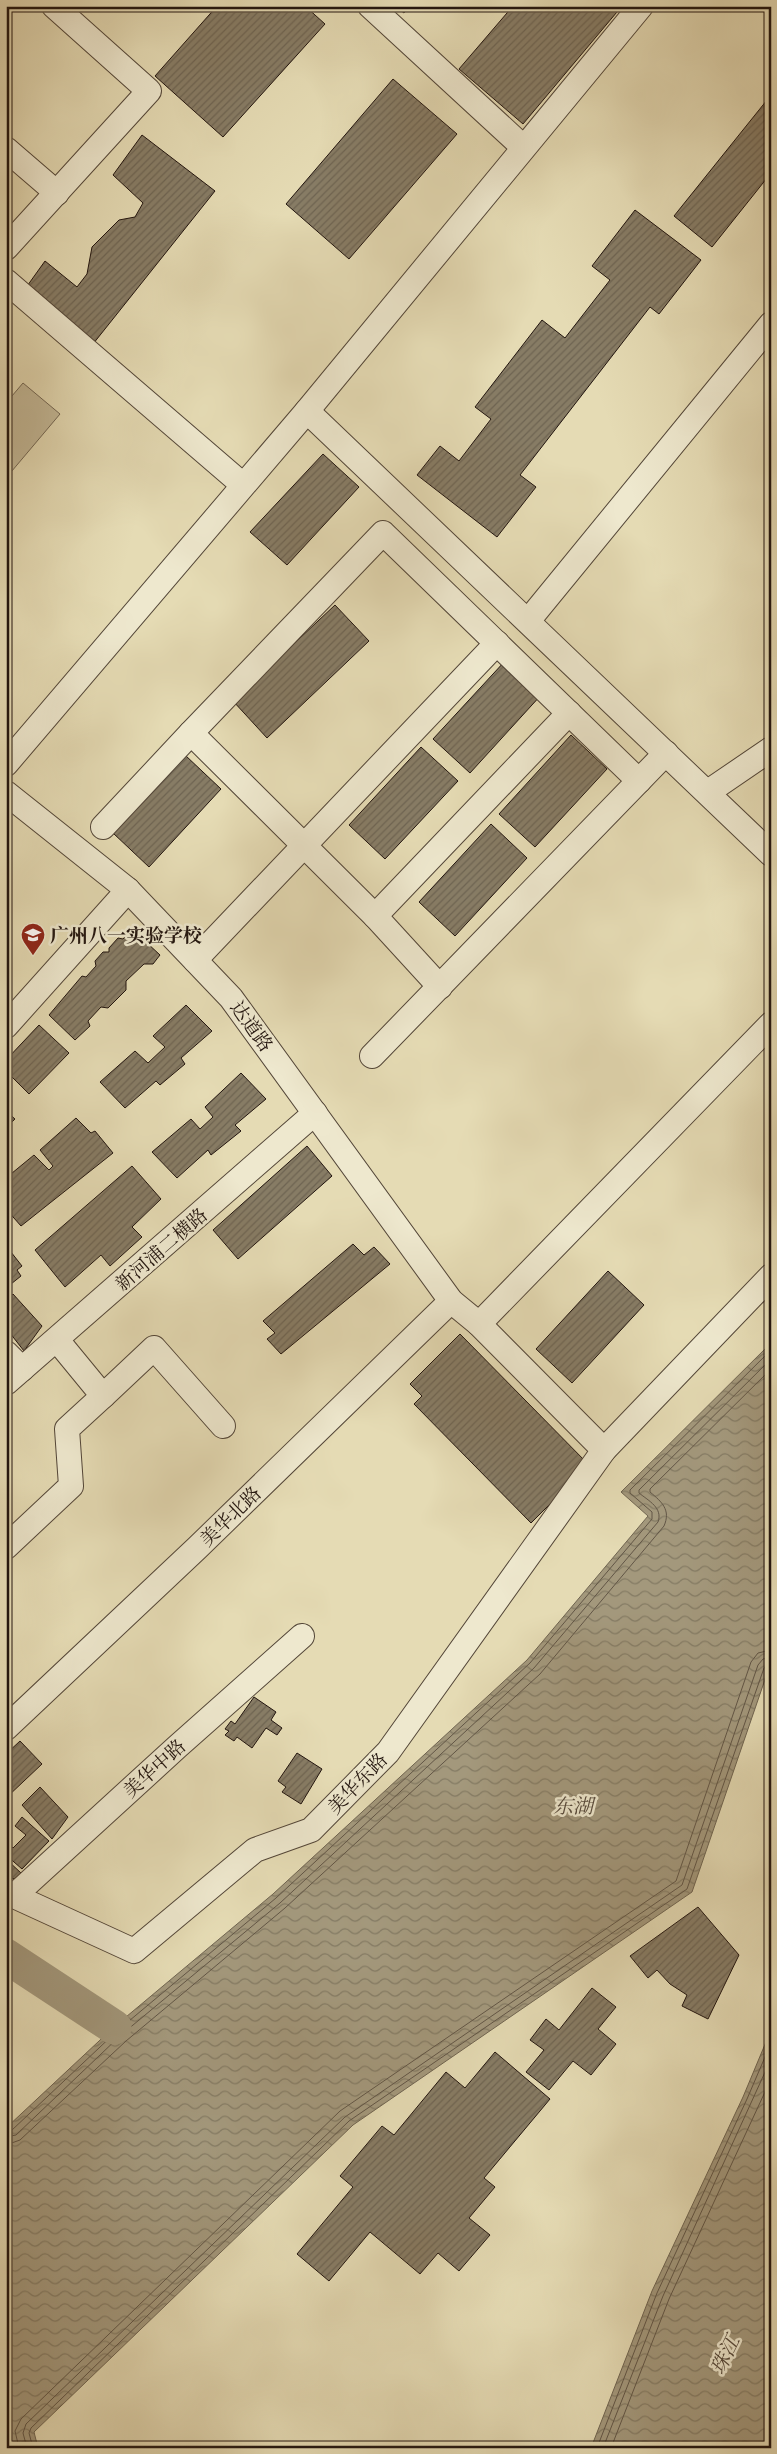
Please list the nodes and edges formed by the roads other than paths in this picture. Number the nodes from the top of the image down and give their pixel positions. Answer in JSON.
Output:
{"nodes":[{"id":1,"x":54,"y":6,"type":"edge"},
{"id":2,"x":370,"y":6,"type":"edge"},
{"id":3,"x":641,"y":6,"type":"edge"},
{"id":4,"x":523,"y":147,"type":"junction"},
{"id":5,"x":6,"y":149,"type":"edge"},
{"id":6,"x":56,"y":192,"type":"junction"},
{"id":7,"x":6,"y":248,"type":"edge"},
{"id":8,"x":6,"y":281,"type":"edge"},
{"id":9,"x":771,"y":324,"type":"edge"},
{"id":10,"x":307,"y":411,"type":"junction"},
{"id":11,"x":243,"y":485,"type":"junction"},
{"id":12,"x":528,"y":621,"type":"junction"},
{"id":13,"x":497,"y":643,"type":"junction"},
{"id":14,"x":569,"y":713,"type":"junction"},
{"id":15,"x":191,"y":733,"type":"junction"},
{"id":16,"x":771,"y":749,"type":"edge"},
{"id":17,"x":666,"y":753,"type":"junction"},
{"id":18,"x":6,"y":764,"type":"edge"},
{"id":19,"x":639,"y":781,"type":"junction"},
{"id":20,"x":708,"y":792,"type":"junction"},
{"id":21,"x":6,"y":793,"type":"edge"},
{"id":22,"x":103,"y":827,"type":"dead end"},
{"id":23,"x":304,"y":845,"type":"junction"},
{"id":24,"x":771,"y":854,"type":"edge"},
{"id":25,"x":128,"y":890,"type":"junction"},
{"id":26,"x":375,"y":916,"type":"junction"},
{"id":27,"x":195,"y":960,"type":"junction"},
{"id":28,"x":440,"y":987,"type":"junction"},
{"id":29,"x":771,"y":1024,"type":"edge"},
{"id":30,"x":6,"y":1026,"type":"edge"},
{"id":31,"x":372,"y":1056,"type":"dead end"},
{"id":32,"x":315,"y":1113,"type":"junction"},
{"id":33,"x":771,"y":1276,"type":"edge"},
{"id":34,"x":451,"y":1301,"type":"junction"},
{"id":35,"x":479,"y":1324,"type":"junction"},
{"id":36,"x":57,"y":1340,"type":"junction"},
{"id":37,"x":11,"y":1368,"type":"edge"},
{"id":38,"x":103,"y":1396,"type":"junction"},
{"id":39,"x":223,"y":1426,"type":"dead end"},
{"id":40,"x":604,"y":1450,"type":"junction"},
{"id":41,"x":6,"y":1548,"type":"edge"},
{"id":42,"x":302,"y":1636,"type":"dead end"},
{"id":43,"x":6,"y":1728,"type":"edge"},
{"id":44,"x":10,"y":1894,"type":"edge"}],
"edges":[{"from":1,"to":6,"type":"street"},
{"from":2,"to":4,"type":"street"},
{"from":3,"to":4,"type":"street"},
{"from":4,"to":10,"type":"street"},
{"from":5,"to":6,"type":"street"},
{"from":6,"to":7,"type":"street"},
{"from":8,"to":11,"type":"street"},
{"from":9,"to":12,"type":"street"},
{"from":10,"to":11,"type":"street"},
{"from":10,"to":12,"type":"street"},
{"from":11,"to":18,"type":"street"},
{"from":12,"to":17,"type":"street"},
{"from":13,"to":14,"type":"street"},
{"from":13,"to":15,"type":"street"},
{"from":13,"to":23,"type":"street"},
{"from":14,"to":19,"type":"street"},
{"from":14,"to":26,"type":"street"},
{"from":15,"to":22,"type":"street"},
{"from":15,"to":23,"type":"street"},
{"from":16,"to":20,"type":"street"},
{"from":17,"to":19,"type":"street"},
{"from":17,"to":20,"type":"street"},
{"from":19,"to":28,"type":"street"},
{"from":20,"to":24,"type":"street"},
{"from":21,"to":25,"type":"street","name":"达道路"},
{"from":23,"to":26,"type":"street"},
{"from":23,"to":27,"type":"street"},
{"from":25,"to":27,"type":"street","name":"达道路"},
{"from":25,"to":30,"type":"street"},
{"from":26,"to":28,"type":"street"},
{"from":27,"to":32,"type":"street","name":"达道路"},
{"from":28,"to":31,"type":"street"},
{"from":29,"to":35,"type":"street"},
{"from":32,"to":34,"type":"street","name":"达道路"},
{"from":32,"to":36,"type":"street","name":"新河浦二横路"},
{"from":33,"to":40,"type":"street"},
{"from":34,"to":35,"type":"street","name":"达道路"},
{"from":34,"to":43,"type":"street","name":"美华北路"},
{"from":35,"to":40,"type":"street","name":"达道路"},
{"from":36,"to":37,"type":"street","name":"新河浦二横路"},
{"from":36,"to":38,"type":"street"},
{"from":38,"to":39,"type":"street"},
{"from":38,"to":41,"type":"street"},
{"from":40,"to":44,"type":"street","name":"美华东路"},
{"from":42,"to":44,"type":"street","name":"美华中路"}]}
